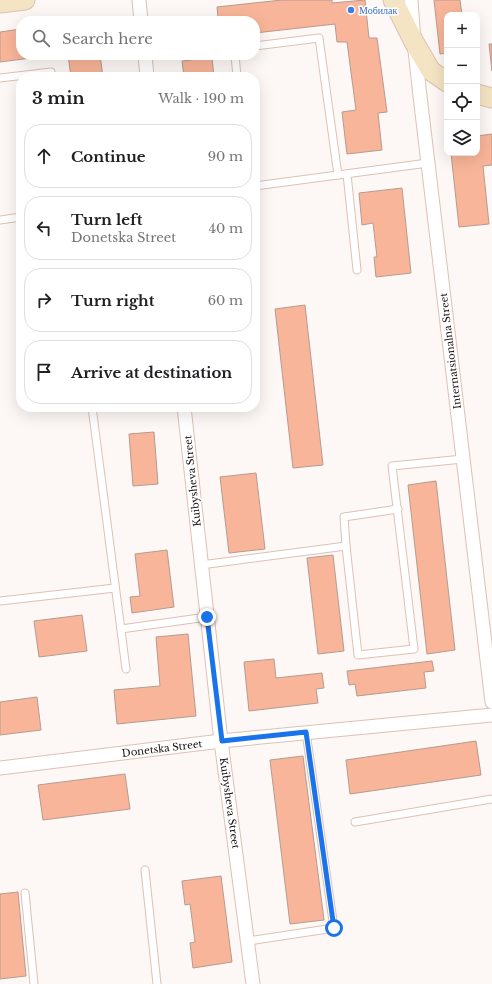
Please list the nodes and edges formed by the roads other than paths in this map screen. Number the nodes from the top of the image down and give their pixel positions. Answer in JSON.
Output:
{"nodes":[{"id":1,"x":25,"y":0,"type":"edge"},
{"id":2,"x":139,"y":0,"type":"edge"},
{"id":3,"x":393,"y":0,"type":"edge"},
{"id":4,"x":411,"y":0,"type":"edge"},
{"id":5,"x":0,"y":3,"type":"edge"},
{"id":6,"x":141,"y":16,"type":"edge"},
{"id":7,"x":414,"y":42,"type":"junction"},
{"id":8,"x":260,"y":45,"type":"edge"},
{"id":9,"x":146,"y":60,"type":"edge"},
{"id":10,"x":235,"y":60,"type":"edge"},
{"id":11,"x":147,"y":72,"type":"edge"},
{"id":12,"x":237,"y":72,"type":"edge"},
{"id":13,"x":16,"y":76,"type":"edge"},
{"id":14,"x":0,"y":78,"type":"edge"},
{"id":15,"x":444,"y":80,"type":"edge"},
{"id":16,"x":480,"y":95,"type":"edge"},
{"id":17,"x":492,"y":98,"type":"edge"},
{"id":18,"x":428,"y":163,"type":"junction"},
{"id":19,"x":347,"y":174,"type":"junction"},
{"id":20,"x":338,"y":175,"type":"junction"},
{"id":21,"x":260,"y":185,"type":"edge"},
{"id":22,"x":16,"y":218,"type":"edge"},
{"id":23,"x":0,"y":220,"type":"edge"},
{"id":24,"x":357,"y":270,"type":"dead end"},
{"id":25,"x":93,"y":412,"type":"edge"},
{"id":26,"x":185,"y":412,"type":"edge"},
{"id":27,"x":463,"y":459,"type":"junction"},
{"id":28,"x":398,"y":509,"type":"junction"},
{"id":29,"x":346,"y":546,"type":"junction"},
{"id":30,"x":201,"y":565,"type":"junction"},
{"id":31,"x":115,"y":588,"type":"junction"},
{"id":32,"x":0,"y":601,"type":"edge"},
{"id":33,"x":207,"y":617,"type":"junction"},
{"id":34,"x":121,"y":629,"type":"junction"},
{"id":35,"x":126,"y":668,"type":"dead end"},
{"id":36,"x":492,"y":702,"type":"edge"},
{"id":37,"x":492,"y":715,"type":"edge"},
{"id":38,"x":306,"y":732,"type":"junction"},
{"id":39,"x":222,"y":741,"type":"junction"},
{"id":40,"x":0,"y":768,"type":"edge"},
{"id":41,"x":492,"y":799,"type":"edge"},
{"id":42,"x":355,"y":822,"type":"dead end"},
{"id":43,"x":144,"y":870,"type":"dead end"},
{"id":44,"x":25,"y":894,"type":"dead end"},
{"id":45,"x":248,"y":941,"type":"junction"},
{"id":46,"x":34,"y":984,"type":"edge"},
{"id":47,"x":157,"y":984,"type":"edge"},
{"id":48,"x":253,"y":984,"type":"edge"}],
"edges":[{"from":1,"to":5,"type":"main road"},
{"from":2,"to":6,"type":"street"},
{"from":3,"to":7,"type":"main road"},
{"from":4,"to":7,"type":"street","name":"Internatsionalna Street"},
{"from":7,"to":15,"type":"main road"},
{"from":7,"to":18,"type":"street","name":"Internatsionalna Street"},
{"from":8,"to":20,"type":"lane"},
{"from":9,"to":11,"type":"street"},
{"from":10,"to":12,"type":"lane"},
{"from":13,"to":14,"type":"lane"},
{"from":16,"to":17,"type":"main road"},
{"from":18,"to":19,"type":"lane"},
{"from":18,"to":27,"type":"street","name":"Internatsionalna Street"},
{"from":19,"to":20,"type":"lane"},
{"from":19,"to":24,"type":"lane"},
{"from":20,"to":21,"type":"lane"},
{"from":22,"to":23,"type":"lane"},
{"from":25,"to":31,"type":"lane"},
{"from":26,"to":30,"type":"street","name":"Kuibysheva Street"},
{"from":27,"to":28,"type":"lane"},
{"from":27,"to":36,"type":"street","name":"Internatsionalna Street"},
{"from":28,"to":29,"type":"lane"},
{"from":28,"to":29,"type":"lane"},
{"from":29,"to":30,"type":"lane"},
{"from":30,"to":33,"type":"street","name":"Kuibysheva Street"},
{"from":31,"to":32,"type":"lane"},
{"from":31,"to":34,"type":"lane"},
{"from":33,"to":34,"type":"lane"},
{"from":33,"to":39,"type":"street","name":"Kuibysheva Street"},
{"from":34,"to":35,"type":"lane"},
{"from":37,"to":38,"type":"street","name":"Donetska Street"},
{"from":38,"to":39,"type":"street","name":"Donetska Street"},
{"from":38,"to":45,"type":"lane"},
{"from":39,"to":40,"type":"street","name":"Donetska Street"},
{"from":39,"to":45,"type":"street","name":"Kuibysheva Street"},
{"from":41,"to":42,"type":"lane"},
{"from":43,"to":47,"type":"lane"},
{"from":44,"to":46,"type":"lane"},
{"from":45,"to":48,"type":"street","name":"Kuibysheva Street"}]}
